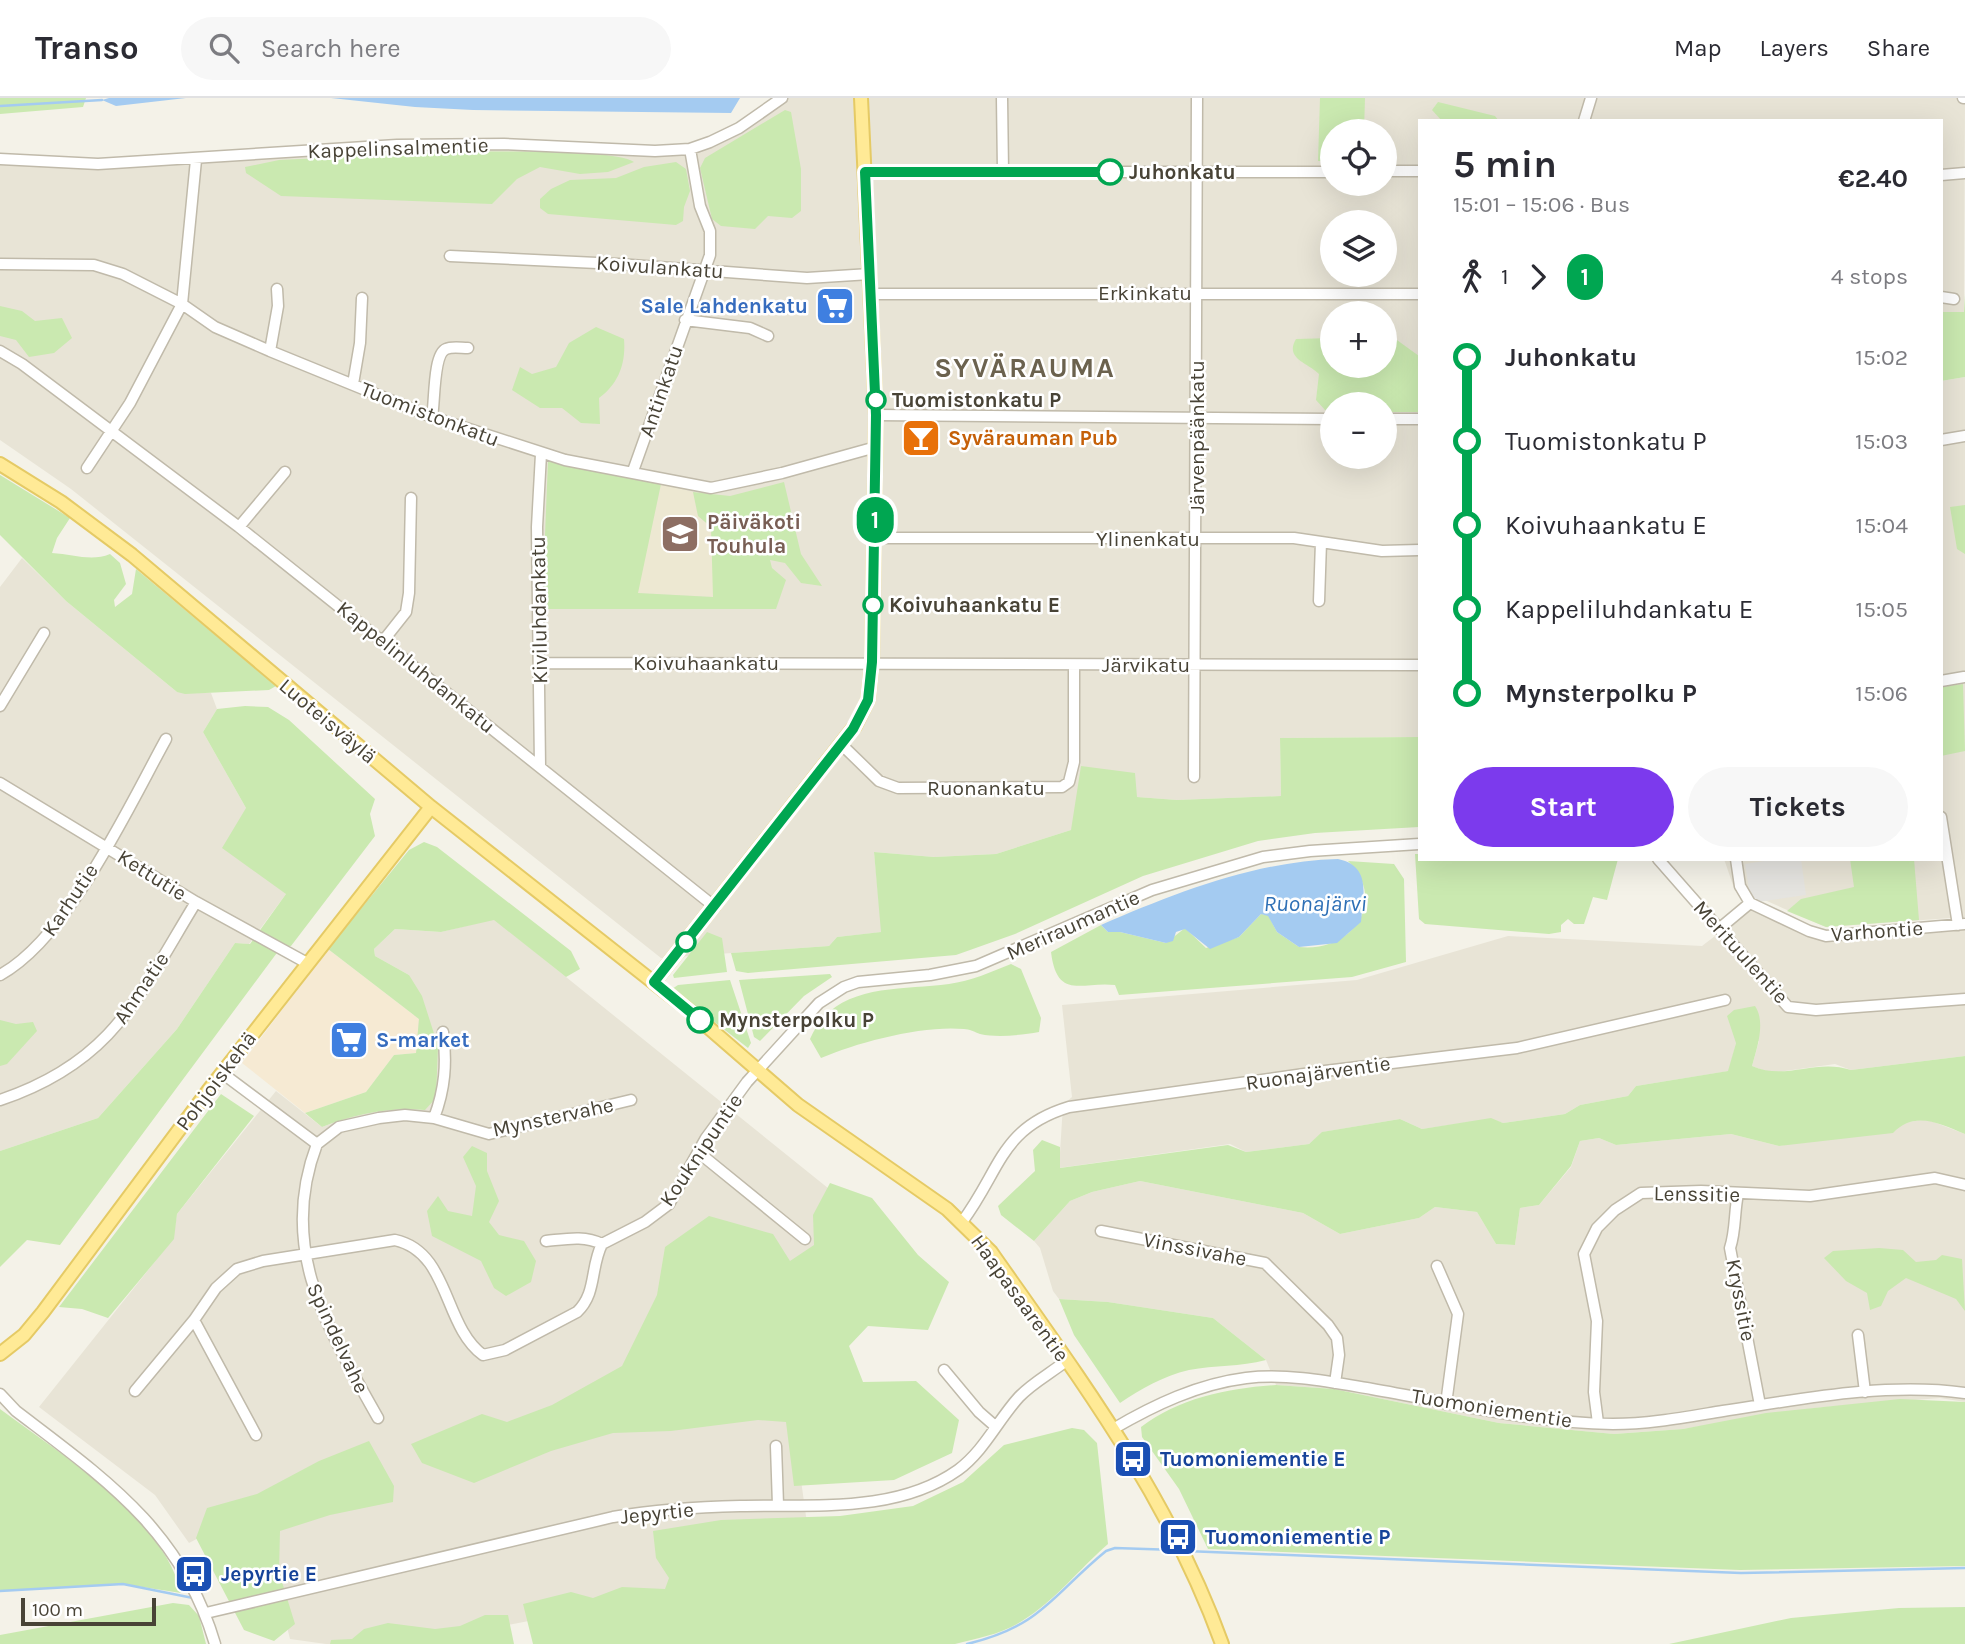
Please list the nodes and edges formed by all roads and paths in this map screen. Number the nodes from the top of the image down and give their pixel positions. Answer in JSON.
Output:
{"nodes":[{"id":1,"x":782,"y":98,"type":"edge"},
{"id":2,"x":861,"y":98,"type":"edge"},
{"id":3,"x":1002,"y":98,"type":"edge"},
{"id":4,"x":1197,"y":98,"type":"edge"},
{"id":5,"x":1591,"y":98,"type":"edge"},
{"id":6,"x":1585,"y":119,"type":"edge"},
{"id":7,"x":690,"y":149,"type":"junction"},
{"id":8,"x":0,"y":159,"type":"edge"},
{"id":9,"x":196,"y":160,"type":"junction"},
{"id":10,"x":1003,"y":171,"type":"junction"},
{"id":11,"x":1397,"y":171,"type":"edge"},
{"id":12,"x":1418,"y":171,"type":"edge"},
{"id":13,"x":865,"y":172,"type":"junction"},
{"id":14,"x":1196,"y":172,"type":"junction"},
{"id":15,"x":1320,"y":172,"type":"edge"},
{"id":16,"x":1965,"y":173,"type":"edge"},
{"id":17,"x":1943,"y":175,"type":"edge"},
{"id":18,"x":450,"y":256,"type":"dead end"},
{"id":19,"x":0,"y":264,"type":"edge"},
{"id":20,"x":704,"y":269,"type":"junction"},
{"id":21,"x":870,"y":274,"type":"junction"},
{"id":22,"x":277,"y":289,"type":"dead end"},
{"id":23,"x":1197,"y":293,"type":"junction"},
{"id":24,"x":871,"y":294,"type":"junction"},
{"id":25,"x":1418,"y":294,"type":"edge"},
{"id":26,"x":1943,"y":297,"type":"edge"},
{"id":27,"x":362,"y":298,"type":"dead end"},
{"id":28,"x":1954,"y":299,"type":"dead end"},
{"id":29,"x":181,"y":304,"type":"junction"},
{"id":30,"x":685,"y":320,"type":"junction"},
{"id":31,"x":768,"y":335,"type":"dead end"},
{"id":32,"x":468,"y":348,"type":"dead end"},
{"id":33,"x":0,"y":351,"type":"edge"},
{"id":34,"x":270,"y":351,"type":"junction"},
{"id":35,"x":353,"y":384,"type":"junction"},
{"id":36,"x":876,"y":415,"type":"junction"},
{"id":37,"x":432,"y":417,"type":"junction"},
{"id":38,"x":1196,"y":417,"type":"junction"},
{"id":39,"x":1320,"y":419,"type":"edge"},
{"id":40,"x":1397,"y":419,"type":"edge"},
{"id":41,"x":1418,"y":419,"type":"edge"},
{"id":42,"x":113,"y":432,"type":"junction"},
{"id":43,"x":1965,"y":436,"type":"edge"},
{"id":44,"x":1943,"y":440,"type":"edge"},
{"id":45,"x":876,"y":447,"type":"junction"},
{"id":46,"x":541,"y":454,"type":"junction"},
{"id":47,"x":0,"y":464,"type":"edge"},
{"id":48,"x":87,"y":468,"type":"dead end"},
{"id":49,"x":633,"y":471,"type":"junction"},
{"id":50,"x":285,"y":472,"type":"dead end"},
{"id":51,"x":411,"y":498,"type":"dead end"},
{"id":52,"x":240,"y":527,"type":"junction"},
{"id":53,"x":875,"y":538,"type":"junction"},
{"id":54,"x":1197,"y":540,"type":"junction"},
{"id":55,"x":1321,"y":542,"type":"junction"},
{"id":56,"x":1418,"y":550,"type":"edge"},
{"id":57,"x":1319,"y":601,"type":"dead end"},
{"id":58,"x":44,"y":633,"type":"dead end"},
{"id":59,"x":383,"y":641,"type":"junction"},
{"id":60,"x":872,"y":662,"type":"junction"},
{"id":61,"x":540,"y":663,"type":"junction"},
{"id":62,"x":1196,"y":664,"type":"junction"},
{"id":63,"x":1074,"y":665,"type":"junction"},
{"id":64,"x":1418,"y":665,"type":"edge"},
{"id":65,"x":1965,"y":677,"type":"edge"},
{"id":66,"x":1943,"y":681,"type":"edge"},
{"id":67,"x":0,"y":706,"type":"edge"},
{"id":68,"x":166,"y":739,"type":"dead end"},
{"id":69,"x":841,"y":744,"type":"junction"},
{"id":70,"x":540,"y":766,"type":"junction"},
{"id":71,"x":1194,"y":777,"type":"dead end"},
{"id":72,"x":0,"y":783,"type":"edge"},
{"id":73,"x":431,"y":807,"type":"junction"},
{"id":74,"x":1943,"y":827,"type":"edge"},
{"id":75,"x":1418,"y":844,"type":"edge"},
{"id":76,"x":106,"y":845,"type":"junction"},
{"id":77,"x":1660,"y":861,"type":"edge"},
{"id":78,"x":1736,"y":861,"type":"edge"},
{"id":79,"x":196,"y":902,"type":"junction"},
{"id":80,"x":1750,"y":903,"type":"junction"},
{"id":81,"x":715,"y":906,"type":"junction"},
{"id":82,"x":1962,"y":925,"type":"edge"},
{"id":83,"x":1720,"y":928,"type":"junction"},
{"id":84,"x":307,"y":962,"type":"junction"},
{"id":85,"x":0,"y":975,"type":"edge"},
{"id":86,"x":654,"y":982,"type":"junction"},
{"id":87,"x":1965,"y":999,"type":"edge"},
{"id":88,"x":1724,"y":1000,"type":"dead end"},
{"id":89,"x":443,"y":1032,"type":"dead end"},
{"id":90,"x":759,"y":1069,"type":"junction"},
{"id":91,"x":222,"y":1073,"type":"junction"},
{"id":92,"x":0,"y":1100,"type":"edge"},
{"id":93,"x":631,"y":1100,"type":"dead end"},
{"id":94,"x":434,"y":1118,"type":"junction"},
{"id":95,"x":317,"y":1144,"type":"junction"},
{"id":96,"x":698,"y":1152,"type":"junction"},
{"id":97,"x":1965,"y":1185,"type":"edge"},
{"id":98,"x":1738,"y":1194,"type":"junction"},
{"id":99,"x":962,"y":1222,"type":"junction"},
{"id":100,"x":1101,"y":1231,"type":"dead end"},
{"id":101,"x":805,"y":1239,"type":"dead end"},
{"id":102,"x":547,"y":1241,"type":"dead end"},
{"id":103,"x":602,"y":1244,"type":"junction"},
{"id":104,"x":304,"y":1255,"type":"junction"},
{"id":105,"x":1437,"y":1266,"type":"dead end"},
{"id":106,"x":194,"y":1320,"type":"junction"},
{"id":107,"x":1858,"y":1335,"type":"dead end"},
{"id":108,"x":0,"y":1354,"type":"edge"},
{"id":109,"x":1066,"y":1361,"type":"junction"},
{"id":110,"x":944,"y":1370,"type":"dead end"},
{"id":111,"x":1335,"y":1383,"type":"junction"},
{"id":112,"x":135,"y":1391,"type":"dead end"},
{"id":113,"x":1865,"y":1392,"type":"junction"},
{"id":114,"x":1965,"y":1393,"type":"edge"},
{"id":115,"x":0,"y":1394,"type":"edge"},
{"id":116,"x":1446,"y":1404,"type":"junction"},
{"id":117,"x":1760,"y":1405,"type":"junction"},
{"id":118,"x":378,"y":1418,"type":"dead end"},
{"id":119,"x":1598,"y":1423,"type":"junction"},
{"id":120,"x":995,"y":1426,"type":"junction"},
{"id":121,"x":1113,"y":1429,"type":"junction"},
{"id":122,"x":256,"y":1435,"type":"dead end"},
{"id":123,"x":776,"y":1446,"type":"dead end"},
{"id":124,"x":778,"y":1505,"type":"junction"},
{"id":125,"x":206,"y":1613,"type":"junction"},
{"id":126,"x":215,"y":1644,"type":"edge"},
{"id":127,"x":1222,"y":1644,"type":"edge"}],
"edges":[{"from":1,"to":7,"type":"street","name":"Kappelinsalmentie"},
{"from":2,"to":13,"type":"main road"},
{"from":3,"to":10,"type":"street"},
{"from":4,"to":14,"type":"street","name":"Järvenpäänkatu"},
{"from":5,"to":6,"type":"street"},
{"from":7,"to":9,"type":"street","name":"Kappelinsalmentie"},
{"from":7,"to":20,"type":"street","name":"Antinkatu"},
{"from":8,"to":9,"type":"street","name":"Kappelinsalmentie"},
{"from":9,"to":29,"type":"street"},
{"from":10,"to":13,"type":"street"},
{"from":10,"to":14,"type":"street"},
{"from":11,"to":12,"type":"street"},
{"from":13,"to":21,"type":"main road"},
{"from":14,"to":15,"type":"street"},
{"from":14,"to":23,"type":"street","name":"Järvenpäänkatu"},
{"from":16,"to":17,"type":"street"},
{"from":18,"to":20,"type":"street","name":"Koivulankatu"},
{"from":19,"to":29,"type":"street","name":"Tuomistonkatu"},
{"from":20,"to":21,"type":"street","name":"Koivulankatu"},
{"from":20,"to":30,"type":"street","name":"Antinkatu"},
{"from":21,"to":24,"type":"main road"},
{"from":22,"to":34,"type":"street"},
{"from":23,"to":24,"type":"street","name":"Erkinkatu"},
{"from":23,"to":25,"type":"street","name":"Erkinkatu"},
{"from":23,"to":38,"type":"street","name":"Järvenpäänkatu"},
{"from":24,"to":36,"type":"main road"},
{"from":26,"to":28,"type":"street"},
{"from":27,"to":35,"type":"street"},
{"from":29,"to":34,"type":"street","name":"Tuomistonkatu"},
{"from":29,"to":42,"type":"street"},
{"from":30,"to":31,"type":"street"},
{"from":30,"to":49,"type":"street","name":"Antinkatu"},
{"from":32,"to":37,"type":"street"},
{"from":33,"to":42,"type":"street","name":"Kappelinluhdankatu"},
{"from":34,"to":35,"type":"street","name":"Tuomistonkatu"},
{"from":35,"to":37,"type":"street","name":"Tuomistonkatu"},
{"from":36,"to":38,"type":"street"},
{"from":36,"to":45,"type":"main road"},
{"from":37,"to":46,"type":"street","name":"Tuomistonkatu"},
{"from":38,"to":39,"type":"street"},
{"from":38,"to":54,"type":"street","name":"Järvenpäänkatu"},
{"from":40,"to":41,"type":"street"},
{"from":42,"to":48,"type":"street"},
{"from":42,"to":52,"type":"street","name":"Kappelinluhdankatu"},
{"from":43,"to":44,"type":"street"},
{"from":45,"to":49,"type":"street","name":"Tuomistonkatu"},
{"from":45,"to":53,"type":"main road"},
{"from":46,"to":49,"type":"street","name":"Tuomistonkatu"},
{"from":46,"to":61,"type":"street","name":"Kiviluhdankatu"},
{"from":47,"to":73,"type":"main road","name":"Luoteisväylä"},
{"from":50,"to":52,"type":"street"},
{"from":51,"to":59,"type":"street"},
{"from":52,"to":59,"type":"street","name":"Kappelinluhdankatu"},
{"from":53,"to":54,"type":"street","name":"Ylinenkatu"},
{"from":53,"to":60,"type":"main road"},
{"from":54,"to":55,"type":"street","name":"Ylinenkatu"},
{"from":54,"to":62,"type":"street","name":"Järvenpäänkatu"},
{"from":55,"to":56,"type":"street","name":"Ylinenkatu"},
{"from":55,"to":57,"type":"street"},
{"from":58,"to":67,"type":"street"},
{"from":59,"to":70,"type":"street","name":"Kappelinluhdankatu"},
{"from":60,"to":61,"type":"street","name":"Koivuhaankatu"},
{"from":60,"to":63,"type":"street","name":"Järvikatu"},
{"from":60,"to":69,"type":"main road"},
{"from":61,"to":70,"type":"street","name":"Kiviluhdankatu"},
{"from":62,"to":63,"type":"street","name":"Järvikatu"},
{"from":62,"to":64,"type":"street","name":"Järvikatu"},
{"from":62,"to":71,"type":"street","name":"Järvenpäänkatu"},
{"from":63,"to":69,"type":"street","name":"Ruonankatu"},
{"from":65,"to":66,"type":"street"},
{"from":68,"to":76,"type":"street","name":"Karhutie"},
{"from":69,"to":81,"type":"main road"},
{"from":70,"to":81,"type":"street","name":"Kappelinluhdankatu"},
{"from":72,"to":76,"type":"street","name":"Kettutie"},
{"from":73,"to":84,"type":"main road","name":"Pohjoiskehä"},
{"from":73,"to":86,"type":"main road","name":"Luoteisväylä"},
{"from":74,"to":82,"type":"street"},
{"from":75,"to":90,"type":"street","name":"Meriraumantie"},
{"from":76,"to":79,"type":"street","name":"Kettutie"},
{"from":76,"to":85,"type":"street","name":"Karhutie"},
{"from":77,"to":83,"type":"street","name":"Merituulentie"},
{"from":78,"to":80,"type":"street"},
{"from":79,"to":84,"type":"street","name":"Kettutie"},
{"from":79,"to":92,"type":"street","name":"Ahmatie"},
{"from":80,"to":82,"type":"street","name":"Varhontie"},
{"from":80,"to":83,"type":"street"},
{"from":81,"to":86,"type":"main road"},
{"from":83,"to":87,"type":"street","name":"Merituulentie"},
{"from":84,"to":91,"type":"main road","name":"Pohjoiskehä"},
{"from":86,"to":90,"type":"main road","name":"Haapasaarentie"},
{"from":88,"to":99,"type":"street","name":"Ruonajärventie"},
{"from":89,"to":94,"type":"street"},
{"from":90,"to":96,"type":"street","name":"Kouknipuntie"},
{"from":90,"to":99,"type":"main road","name":"Haapasaarentie"},
{"from":91,"to":95,"type":"street"},
{"from":91,"to":108,"type":"main road","name":"Pohjoiskehä"},
{"from":93,"to":94,"type":"street","name":"Mynstervahe"},
{"from":94,"to":95,"type":"street","name":"Mynstervahe"},
{"from":95,"to":104,"type":"street","name":"Spindelvahe"},
{"from":96,"to":101,"type":"street"},
{"from":96,"to":103,"type":"street","name":"Kouknipuntie"},
{"from":97,"to":98,"type":"street","name":"Lenssitie"},
{"from":98,"to":117,"type":"street","name":"Kryssitie"},
{"from":98,"to":119,"type":"street","name":"Lenssitie"},
{"from":99,"to":109,"type":"main road","name":"Haapasaarentie"},
{"from":100,"to":111,"type":"street","name":"Vinssivahe"},
{"from":102,"to":103,"type":"street"},
{"from":103,"to":104,"type":"street"},
{"from":104,"to":106,"type":"street"},
{"from":104,"to":118,"type":"street","name":"Spindelvahe"},
{"from":105,"to":116,"type":"street"},
{"from":106,"to":112,"type":"street"},
{"from":106,"to":122,"type":"street"},
{"from":107,"to":113,"type":"street"},
{"from":109,"to":120,"type":"street","name":"Jepyrtie"},
{"from":109,"to":121,"type":"main road","name":"Haapasaarentie"},
{"from":110,"to":120,"type":"street"},
{"from":111,"to":116,"type":"street","name":"Tuomoniementie"},
{"from":111,"to":121,"type":"street","name":"Tuomoniementie"},
{"from":113,"to":114,"type":"street","name":"Tuomoniementie"},
{"from":113,"to":117,"type":"street","name":"Tuomoniementie"},
{"from":115,"to":125,"type":"street"},
{"from":116,"to":119,"type":"street","name":"Tuomoniementie"},
{"from":117,"to":119,"type":"street","name":"Tuomoniementie"},
{"from":120,"to":124,"type":"street","name":"Jepyrtie"},
{"from":121,"to":127,"type":"main road","name":"Haapasaarentie"},
{"from":123,"to":124,"type":"street"},
{"from":124,"to":125,"type":"street","name":"Jepyrtie"},
{"from":125,"to":126,"type":"street"}]}
